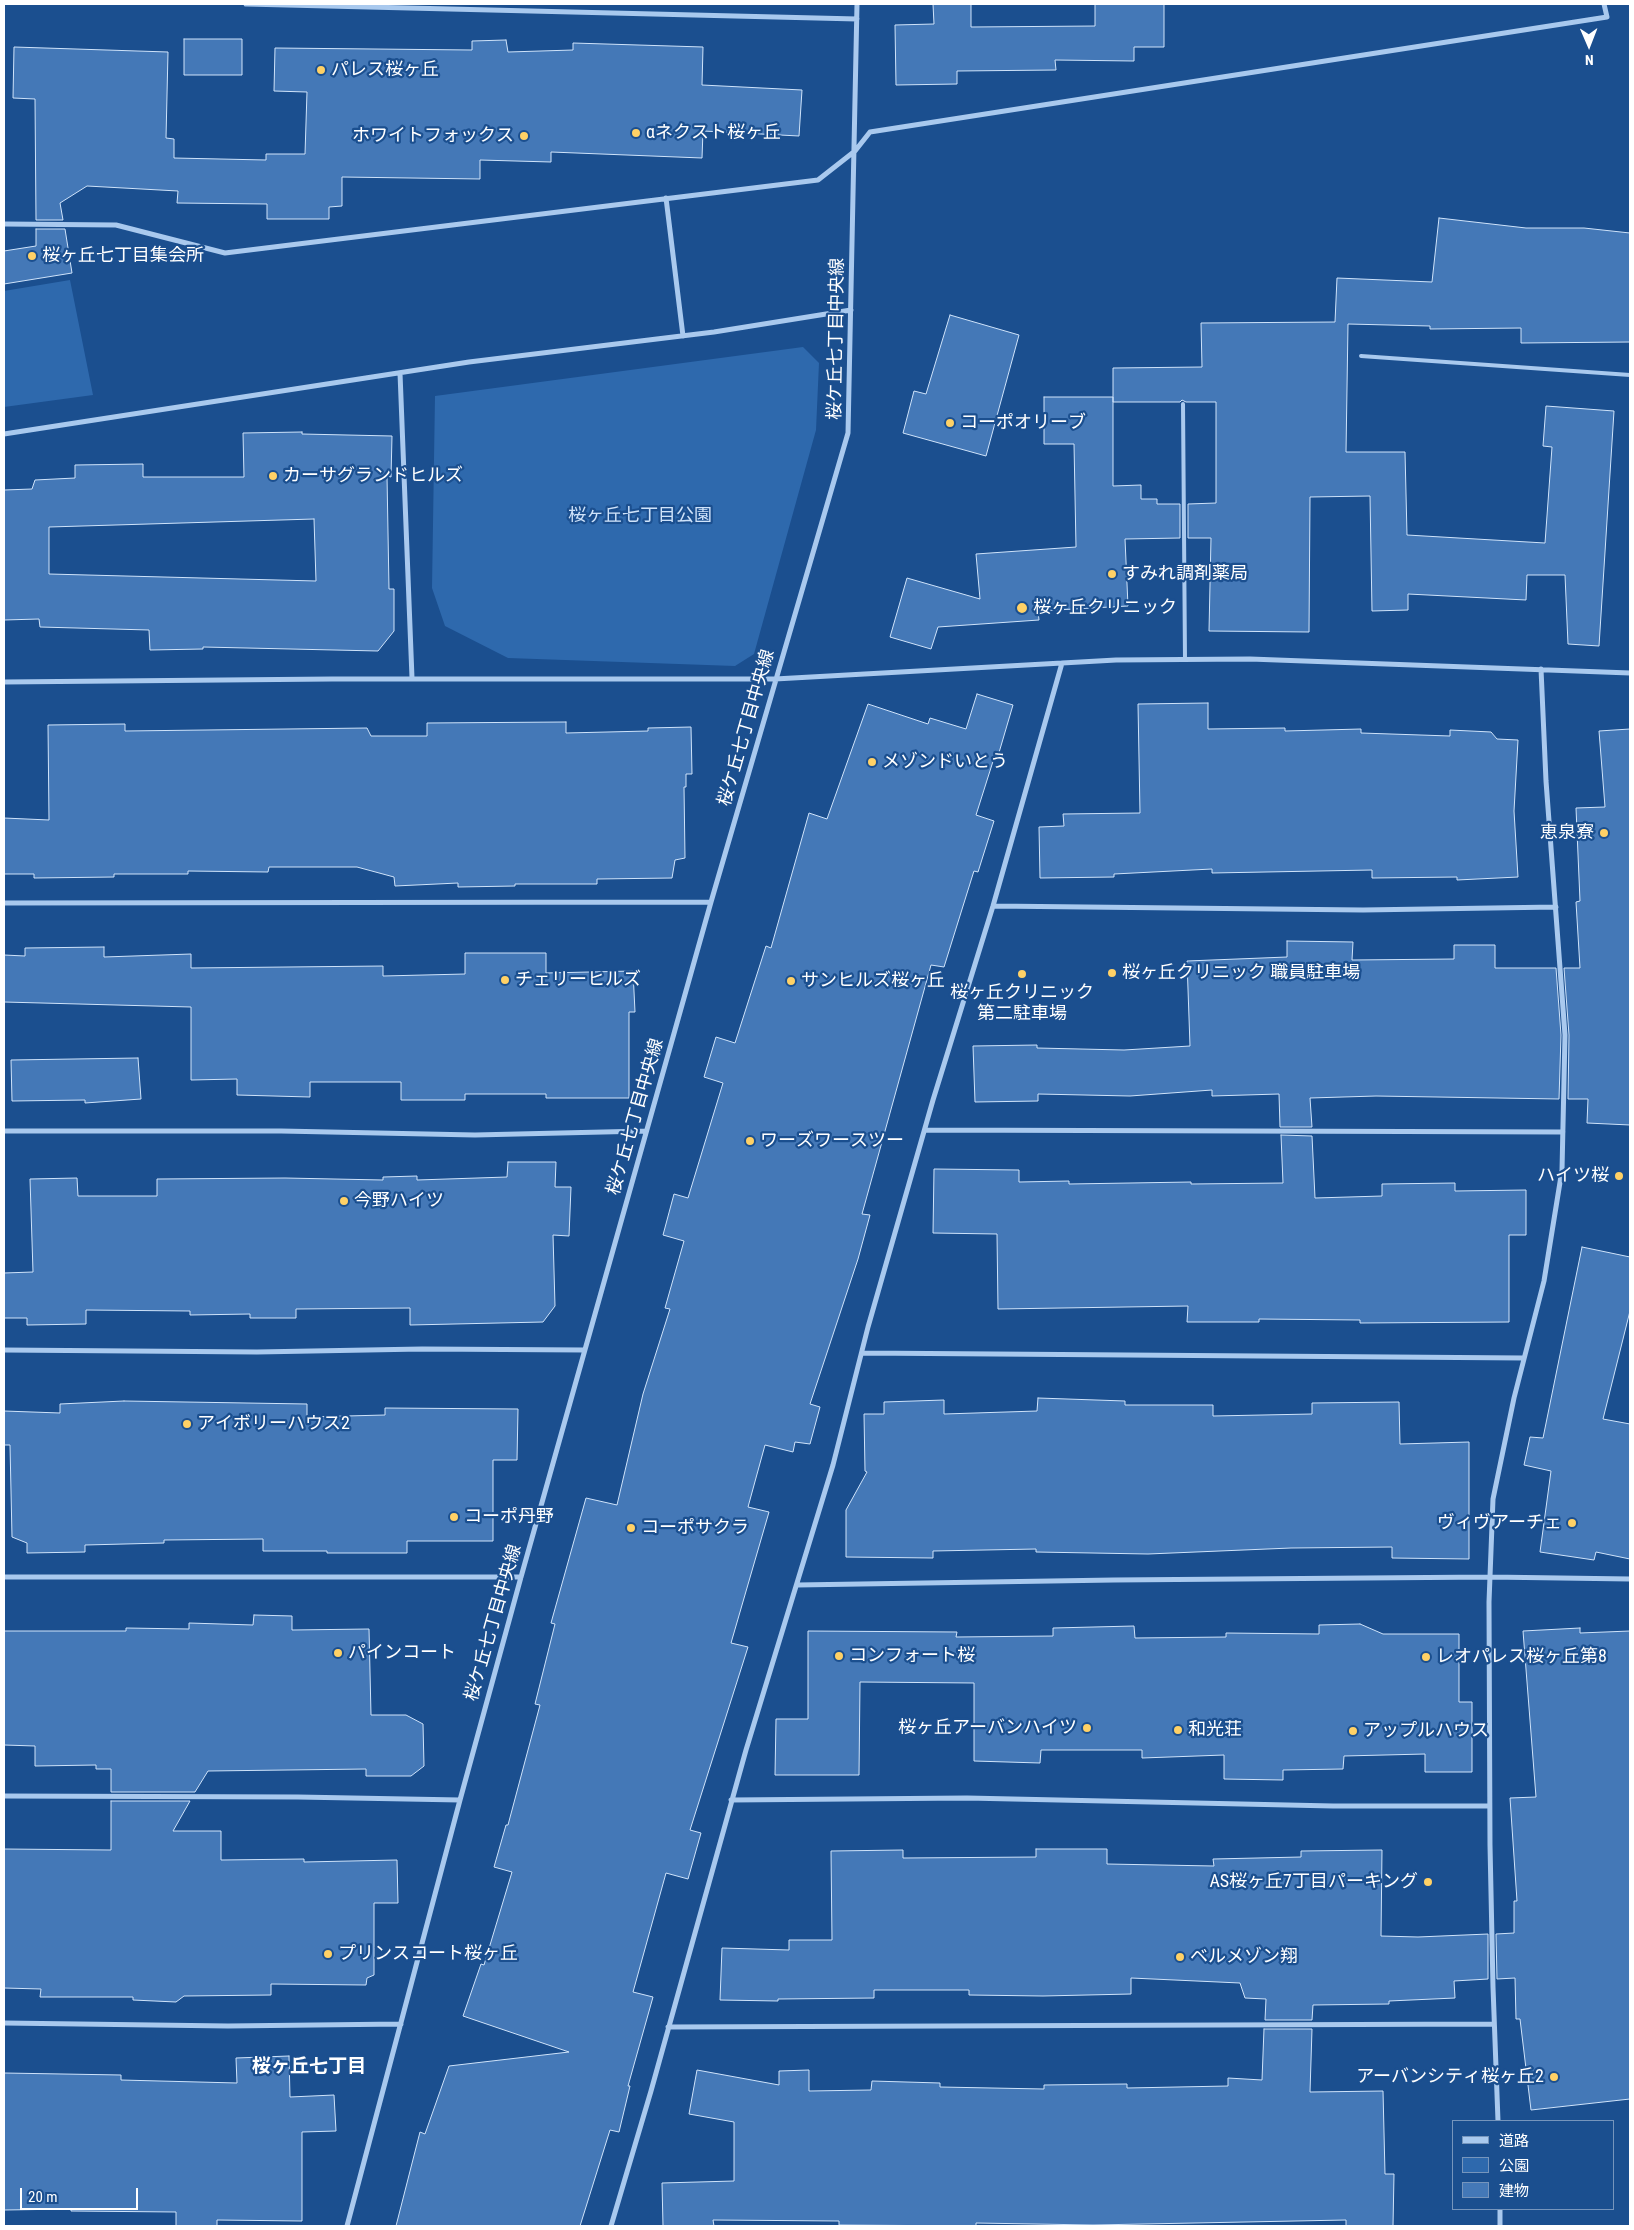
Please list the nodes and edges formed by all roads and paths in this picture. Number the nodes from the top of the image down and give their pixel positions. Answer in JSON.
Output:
{"nodes":[{"id":1,"x":246,"y":4,"type":"edge"},
{"id":2,"x":858,"y":4,"type":"edge"},
{"id":3,"x":1604,"y":4,"type":"edge"},
{"id":4,"x":857,"y":19,"type":"junction"},
{"id":5,"x":855,"y":151,"type":"junction"},
{"id":6,"x":666,"y":198,"type":"junction"},
{"id":7,"x":4,"y":224,"type":"edge"},
{"id":8,"x":851,"y":310,"type":"junction"},
{"id":9,"x":683,"y":336,"type":"junction"},
{"id":10,"x":1361,"y":356,"type":"dead end"},
{"id":11,"x":400,"y":373,"type":"junction"},
{"id":12,"x":1630,"y":375,"type":"edge"},
{"id":13,"x":1183,"y":404,"type":"dead end"},
{"id":14,"x":4,"y":434,"type":"edge"},
{"id":15,"x":1185,"y":660,"type":"junction"},
{"id":16,"x":1062,"y":663,"type":"junction"},
{"id":17,"x":1541,"y":669,"type":"junction"},
{"id":18,"x":1630,"y":673,"type":"edge"},
{"id":19,"x":412,"y":678,"type":"junction"},
{"id":20,"x":775,"y":679,"type":"junction"},
{"id":21,"x":4,"y":682,"type":"edge"},
{"id":22,"x":711,"y":902,"type":"junction"},
{"id":23,"x":4,"y":903,"type":"edge"},
{"id":24,"x":993,"y":906,"type":"junction"},
{"id":25,"x":1556,"y":907,"type":"junction"},
{"id":26,"x":924,"y":1130,"type":"junction"},
{"id":27,"x":4,"y":1131,"type":"edge"},
{"id":28,"x":646,"y":1131,"type":"junction"},
{"id":29,"x":1563,"y":1132,"type":"junction"},
{"id":30,"x":4,"y":1350,"type":"edge"},
{"id":31,"x":585,"y":1350,"type":"junction"},
{"id":32,"x":862,"y":1354,"type":"junction"},
{"id":33,"x":1524,"y":1358,"type":"junction"},
{"id":34,"x":4,"y":1577,"type":"edge"},
{"id":35,"x":521,"y":1577,"type":"junction"},
{"id":36,"x":1490,"y":1577,"type":"junction"},
{"id":37,"x":1630,"y":1579,"type":"edge"},
{"id":38,"x":797,"y":1585,"type":"junction"},
{"id":39,"x":4,"y":1796,"type":"edge"},
{"id":40,"x":460,"y":1800,"type":"junction"},
{"id":41,"x":731,"y":1800,"type":"junction"},
{"id":42,"x":1489,"y":1806,"type":"junction"},
{"id":43,"x":4,"y":2023,"type":"edge"},
{"id":44,"x":400,"y":2024,"type":"junction"},
{"id":45,"x":1494,"y":2024,"type":"junction"},
{"id":46,"x":668,"y":2027,"type":"junction"},
{"id":47,"x":1498,"y":2120,"type":"edge"},
{"id":48,"x":1500,"y":2210,"type":"edge"},
{"id":49,"x":347,"y":2226,"type":"edge"},
{"id":50,"x":611,"y":2226,"type":"edge"},
{"id":51,"x":1500,"y":2226,"type":"edge"}],
"edges":[{"from":1,"to":4,"type":"street"},
{"from":2,"to":4,"type":"street","name":"桜ケ丘七丁目中央線"},
{"from":3,"to":5,"type":"street"},
{"from":4,"to":5,"type":"street","name":"桜ケ丘七丁目中央線"},
{"from":5,"to":6,"type":"street"},
{"from":5,"to":8,"type":"street","name":"桜ケ丘七丁目中央線"},
{"from":6,"to":7,"type":"street"},
{"from":6,"to":9,"type":"street"},
{"from":8,"to":9,"type":"street"},
{"from":8,"to":20,"type":"street","name":"桜ケ丘七丁目中央線"},
{"from":9,"to":11,"type":"street"},
{"from":10,"to":12,"type":"lane"},
{"from":11,"to":14,"type":"street"},
{"from":11,"to":19,"type":"street"},
{"from":13,"to":15,"type":"lane"},
{"from":15,"to":16,"type":"street"},
{"from":15,"to":17,"type":"street"},
{"from":16,"to":20,"type":"street"},
{"from":16,"to":24,"type":"street"},
{"from":17,"to":18,"type":"street"},
{"from":17,"to":25,"type":"street"},
{"from":19,"to":20,"type":"street"},
{"from":19,"to":21,"type":"street"},
{"from":20,"to":22,"type":"street","name":"桜ケ丘七丁目中央線"},
{"from":22,"to":23,"type":"street"},
{"from":22,"to":28,"type":"street","name":"桜ケ丘七丁目中央線"},
{"from":24,"to":25,"type":"street"},
{"from":24,"to":26,"type":"street"},
{"from":25,"to":29,"type":"street"},
{"from":26,"to":29,"type":"street"},
{"from":26,"to":32,"type":"street"},
{"from":27,"to":28,"type":"street"},
{"from":28,"to":31,"type":"street","name":"桜ケ丘七丁目中央線"},
{"from":29,"to":33,"type":"street"},
{"from":30,"to":31,"type":"street"},
{"from":31,"to":35,"type":"street","name":"桜ケ丘七丁目中央線"},
{"from":32,"to":33,"type":"street"},
{"from":32,"to":38,"type":"street"},
{"from":33,"to":36,"type":"street"},
{"from":34,"to":35,"type":"street"},
{"from":35,"to":40,"type":"street","name":"桜ケ丘七丁目中央線"},
{"from":36,"to":37,"type":"street"},
{"from":36,"to":38,"type":"street"},
{"from":36,"to":42,"type":"street"},
{"from":38,"to":41,"type":"street"},
{"from":39,"to":40,"type":"street"},
{"from":40,"to":44,"type":"street","name":"桜ケ丘七丁目中央線"},
{"from":41,"to":42,"type":"street"},
{"from":41,"to":46,"type":"street"},
{"from":42,"to":45,"type":"street"},
{"from":43,"to":44,"type":"street"},
{"from":44,"to":49,"type":"street","name":"桜ケ丘七丁目中央線"},
{"from":45,"to":46,"type":"street"},
{"from":45,"to":47,"type":"street"},
{"from":46,"to":50,"type":"street"},
{"from":48,"to":51,"type":"street"}]}
